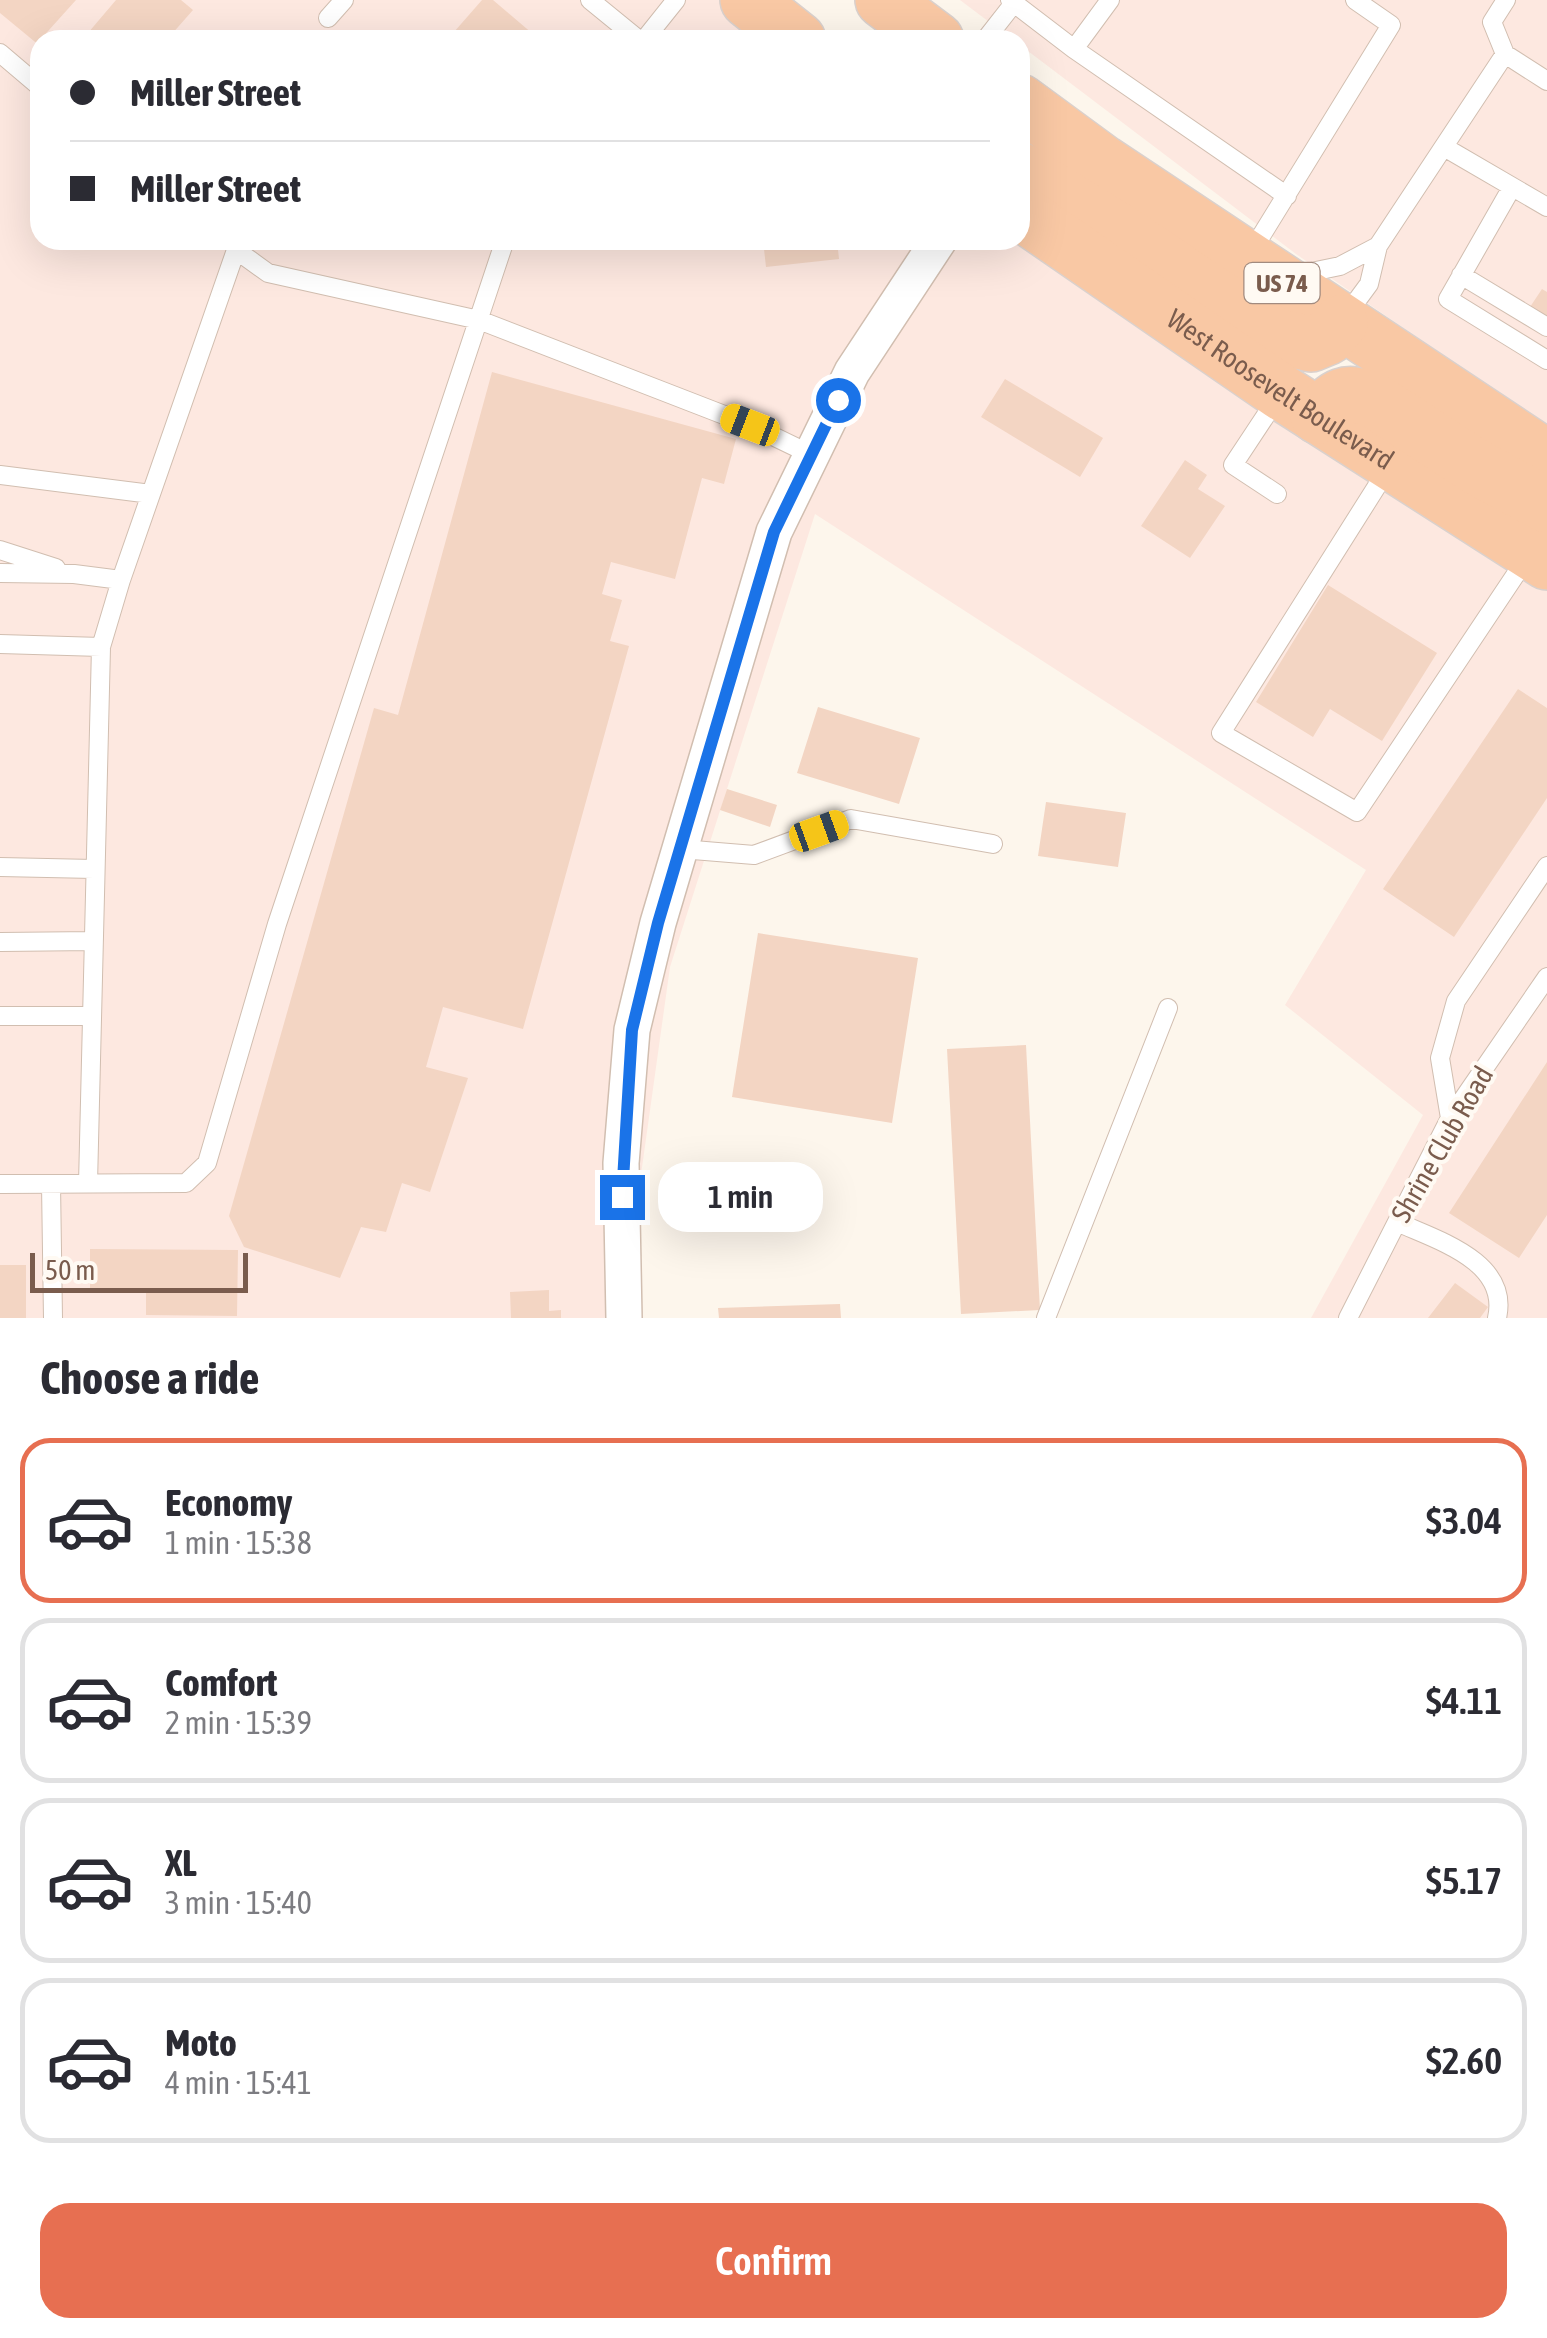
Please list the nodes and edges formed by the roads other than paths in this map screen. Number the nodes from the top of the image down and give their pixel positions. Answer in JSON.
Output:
{"nodes":[{"id":1,"x":344,"y":0,"type":"edge"},
{"id":2,"x":590,"y":0,"type":"edge"},
{"id":3,"x":676,"y":0,"type":"edge"},
{"id":4,"x":748,"y":0,"type":"edge"},
{"id":5,"x":882,"y":0,"type":"edge"},
{"id":6,"x":1110,"y":0,"type":"edge"},
{"id":7,"x":1356,"y":0,"type":"edge"},
{"id":8,"x":1506,"y":0,"type":"edge"},
{"id":9,"x":1012,"y":1,"type":"edge"},
{"id":10,"x":328,"y":18,"type":"dead end"},
{"id":11,"x":629,"y":30,"type":"edge"},
{"id":12,"x":650,"y":30,"type":"edge"},
{"id":13,"x":786,"y":30,"type":"edge"},
{"id":14,"x":922,"y":30,"type":"edge"},
{"id":15,"x":992,"y":30,"type":"edge"},
{"id":16,"x":1074,"y":49,"type":"junction"},
{"id":17,"x":0,"y":53,"type":"edge"},
{"id":18,"x":1505,"y":54,"type":"junction"},
{"id":19,"x":30,"y":78,"type":"edge"},
{"id":20,"x":1547,"y":81,"type":"edge"},
{"id":21,"x":1030,"y":109,"type":"edge"},
{"id":22,"x":1444,"y":147,"type":"junction"},
{"id":23,"x":1030,"y":176,"type":"edge"},
{"id":24,"x":1512,"y":187,"type":"junction"},
{"id":25,"x":1286,"y":196,"type":"junction"},
{"id":26,"x":1547,"y":207,"type":"edge"},
{"id":27,"x":1030,"y":219,"type":"edge"},
{"id":28,"x":1378,"y":246,"type":"junction"},
{"id":29,"x":228,"y":250,"type":"edge"},
{"id":30,"x":237,"y":250,"type":"edge"},
{"id":31,"x":502,"y":250,"type":"edge"},
{"id":32,"x":932,"y":250,"type":"edge"},
{"id":33,"x":1262,"y":269,"type":"junction"},
{"id":34,"x":1462,"y":275,"type":"junction"},
{"id":35,"x":480,"y":320,"type":"junction"},
{"id":36,"x":1340,"y":323,"type":"junction"},
{"id":37,"x":1547,"y":327,"type":"edge"},
{"id":38,"x":1547,"y":360,"type":"edge"},
{"id":39,"x":1300,"y":404,"type":"junction"},
{"id":40,"x":812,"y":454,"type":"junction"},
{"id":41,"x":1547,"y":458,"type":"edge"},
{"id":42,"x":1392,"y":463,"type":"junction"},
{"id":43,"x":0,"y":474,"type":"edge"},
{"id":44,"x":151,"y":494,"type":"junction"},
{"id":45,"x":1277,"y":494,"type":"dead end"},
{"id":46,"x":1542,"y":540,"type":"edge"},
{"id":47,"x":0,"y":550,"type":"edge"},
{"id":48,"x":0,"y":573,"type":"edge"},
{"id":49,"x":74,"y":574,"type":"junction"},
{"id":50,"x":121,"y":580,"type":"junction"},
{"id":51,"x":0,"y":644,"type":"edge"},
{"id":52,"x":101,"y":647,"type":"junction"},
{"id":53,"x":993,"y":844,"type":"dead end"},
{"id":54,"x":681,"y":848,"type":"junction"},
{"id":55,"x":1547,"y":866,"type":"edge"},
{"id":56,"x":0,"y":868,"type":"edge"},
{"id":57,"x":94,"y":869,"type":"junction"},
{"id":58,"x":93,"y":941,"type":"junction"},
{"id":59,"x":0,"y":942,"type":"edge"},
{"id":60,"x":1547,"y":977,"type":"edge"},
{"id":61,"x":1168,"y":1008,"type":"dead end"},
{"id":62,"x":0,"y":1016,"type":"edge"},
{"id":63,"x":91,"y":1016,"type":"junction"},
{"id":64,"x":1450,"y":1118,"type":"junction"},
{"id":65,"x":0,"y":1184,"type":"edge"},
{"id":66,"x":51,"y":1184,"type":"junction"},
{"id":67,"x":88,"y":1184,"type":"junction"},
{"id":68,"x":1397,"y":1222,"type":"junction"},
{"id":69,"x":53,"y":1318,"type":"edge"},
{"id":70,"x":624,"y":1318,"type":"edge"},
{"id":71,"x":1046,"y":1318,"type":"edge"},
{"id":72,"x":1348,"y":1318,"type":"edge"},
{"id":73,"x":1497,"y":1318,"type":"edge"}],
"edges":[{"from":1,"to":10,"type":"lane"},
{"from":2,"to":11,"type":"lane"},
{"from":3,"to":12,"type":"lane"},
{"from":4,"to":13,"type":"highway"},
{"from":5,"to":14,"type":"highway"},
{"from":6,"to":16,"type":"lane"},
{"from":7,"to":25,"type":"lane"},
{"from":8,"to":18,"type":"lane"},
{"from":9,"to":15,"type":"lane"},
{"from":9,"to":16,"type":"lane"},
{"from":16,"to":25,"type":"lane"},
{"from":17,"to":19,"type":"lane"},
{"from":18,"to":20,"type":"lane"},
{"from":18,"to":22,"type":"lane"},
{"from":21,"to":33,"type":"highway","number":"US 74"},
{"from":22,"to":24,"type":"lane"},
{"from":22,"to":28,"type":"lane"},
{"from":23,"to":36,"type":"highway"},
{"from":24,"to":26,"type":"lane"},
{"from":24,"to":34,"type":"lane"},
{"from":25,"to":33,"type":"lane"},
{"from":27,"to":39,"type":"highway","name":"West Roosevelt Boulevard"},
{"from":28,"to":33,"type":"lane"},
{"from":28,"to":36,"type":"lane"},
{"from":29,"to":44,"type":"lane"},
{"from":30,"to":35,"type":"lane"},
{"from":31,"to":35,"type":"lane"},
{"from":32,"to":40,"type":"street"},
{"from":33,"to":36,"type":"highway","number":"US 74"},
{"from":34,"to":37,"type":"lane"},
{"from":34,"to":38,"type":"lane"},
{"from":35,"to":40,"type":"lane"},
{"from":35,"to":67,"type":"lane"},
{"from":36,"to":41,"type":"highway","number":"US 74"},
{"from":39,"to":42,"type":"highway","name":"West Roosevelt Boulevard"},
{"from":39,"to":45,"type":"lane"},
{"from":39,"to":46,"type":"highway"},
{"from":40,"to":54,"type":"street"},
{"from":42,"to":46,"type":"highway","name":"West Roosevelt Boulevard"},
{"from":42,"to":46,"type":"lane"},
{"from":43,"to":44,"type":"lane"},
{"from":44,"to":50,"type":"lane"},
{"from":47,"to":49,"type":"lane"},
{"from":48,"to":49,"type":"lane"},
{"from":49,"to":50,"type":"lane"},
{"from":50,"to":52,"type":"lane"},
{"from":51,"to":52,"type":"lane"},
{"from":52,"to":57,"type":"lane"},
{"from":53,"to":54,"type":"lane"},
{"from":54,"to":70,"type":"street"},
{"from":55,"to":64,"type":"lane"},
{"from":56,"to":57,"type":"lane"},
{"from":57,"to":58,"type":"lane"},
{"from":58,"to":59,"type":"lane"},
{"from":58,"to":63,"type":"lane"},
{"from":60,"to":64,"type":"lane","name":"Shrine Club Road"},
{"from":61,"to":71,"type":"lane"},
{"from":62,"to":63,"type":"lane"},
{"from":63,"to":67,"type":"lane"},
{"from":64,"to":68,"type":"lane","name":"Shrine Club Road"},
{"from":65,"to":66,"type":"lane"},
{"from":66,"to":67,"type":"lane"},
{"from":66,"to":69,"type":"lane"},
{"from":68,"to":72,"type":"lane","name":"Shrine Club Road"},
{"from":68,"to":73,"type":"lane"}]}
